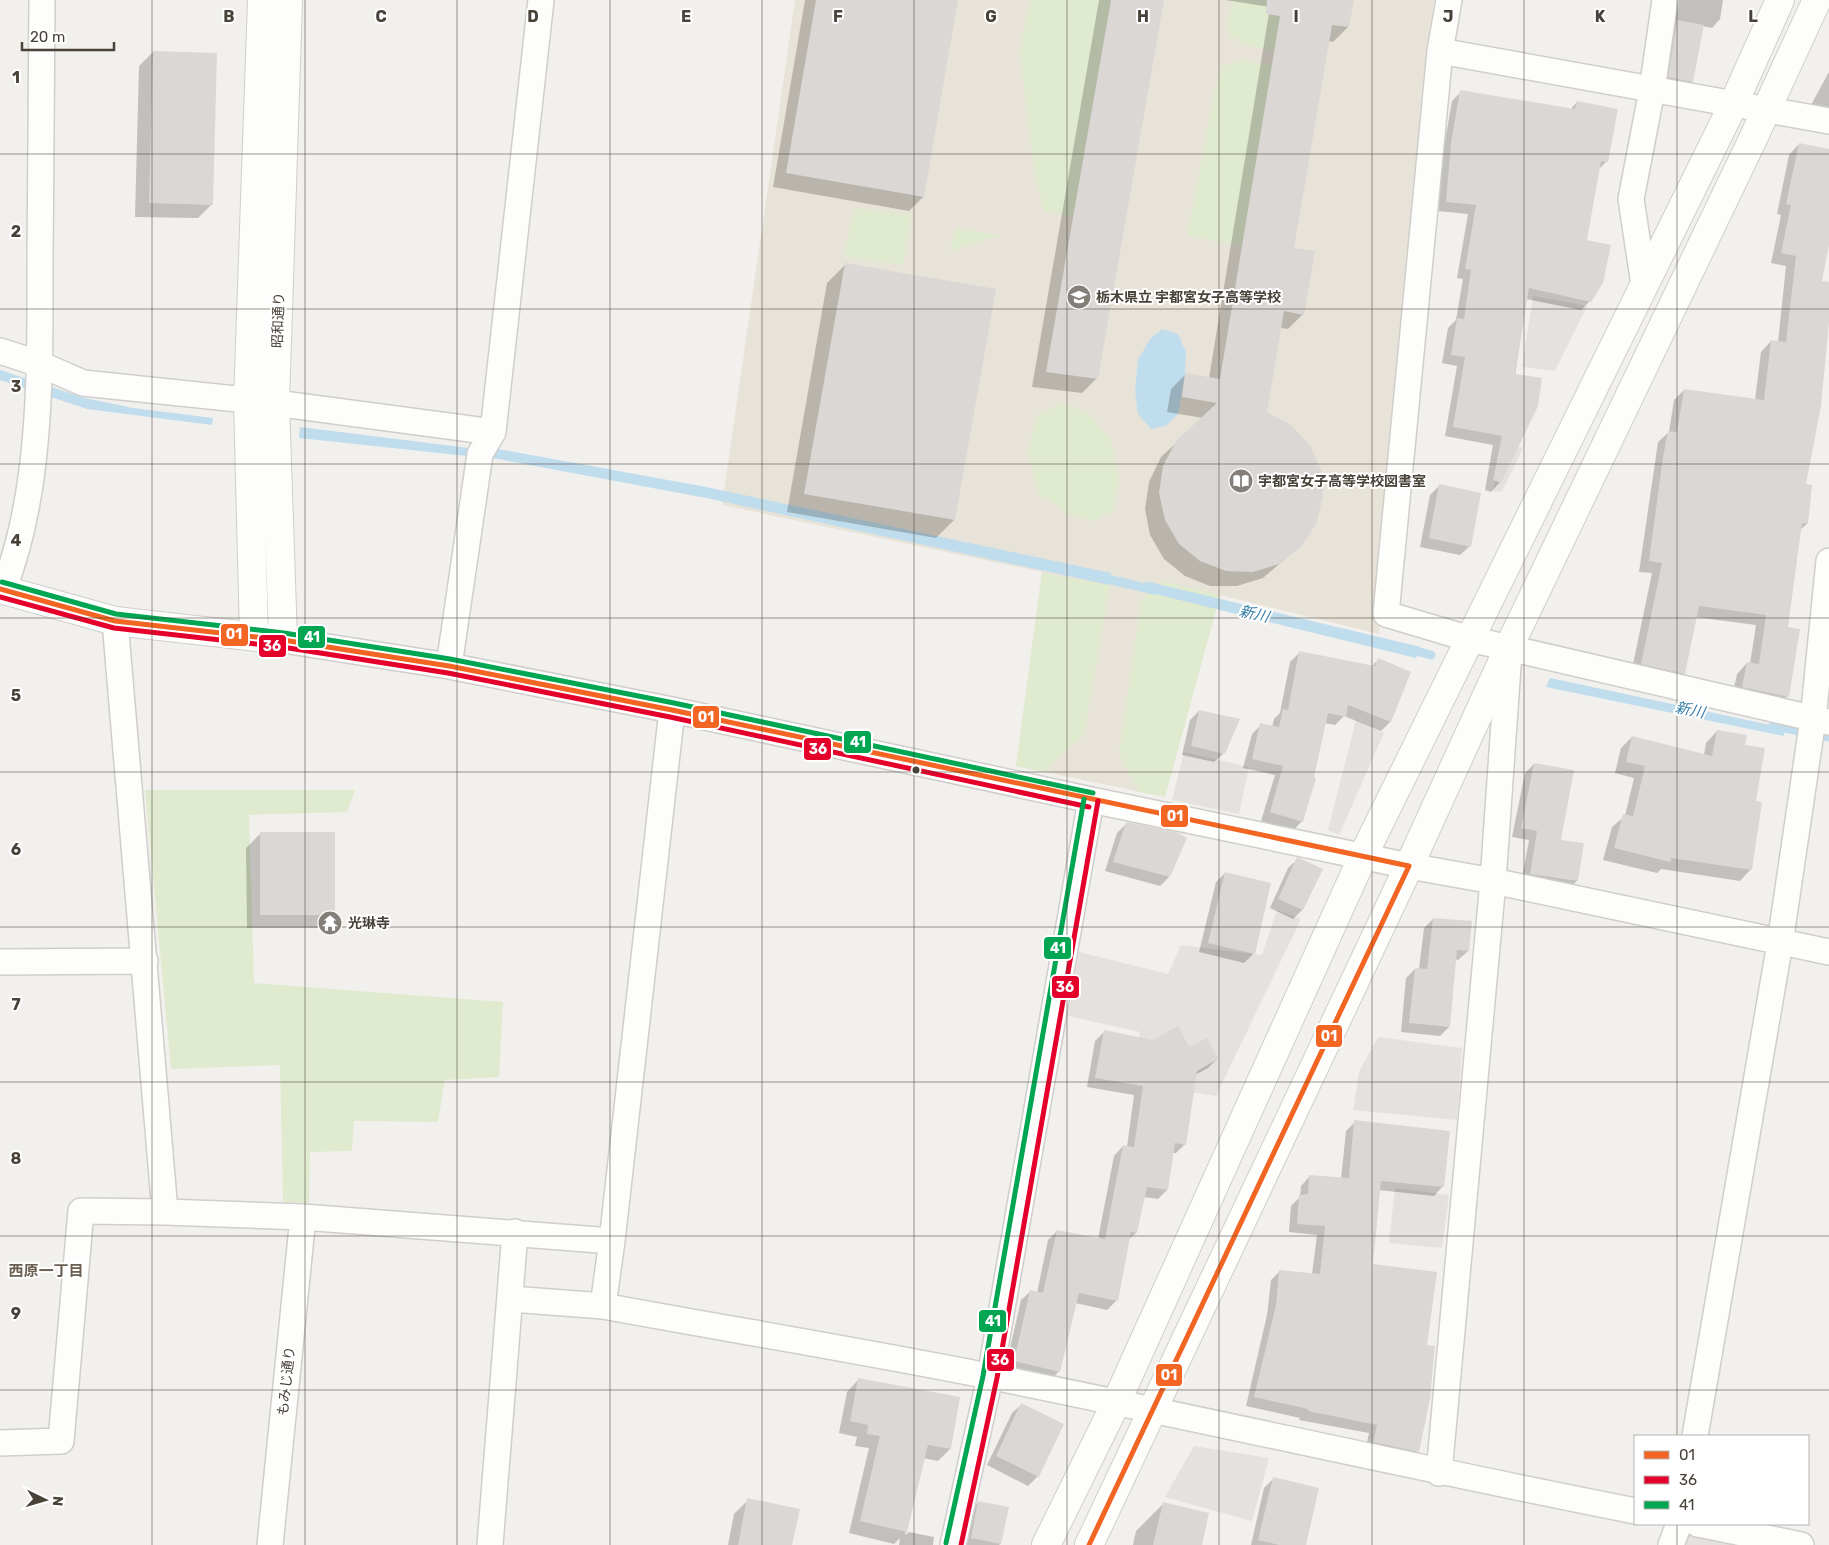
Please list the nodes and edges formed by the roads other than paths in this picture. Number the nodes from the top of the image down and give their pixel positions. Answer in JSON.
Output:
{"nodes":[{"id":1,"x":42,"y":0,"type":"edge"},
{"id":2,"x":262,"y":0,"type":"edge"},
{"id":3,"x":288,"y":0,"type":"edge"},
{"id":4,"x":541,"y":0,"type":"edge"},
{"id":5,"x":1449,"y":0,"type":"edge"},
{"id":6,"x":1665,"y":0,"type":"edge"},
{"id":7,"x":1780,"y":0,"type":"edge"},
{"id":8,"x":1817,"y":0,"type":"edge"},
{"id":9,"x":1440,"y":51,"type":"junction"},
{"id":10,"x":1652,"y":90,"type":"junction"},
{"id":11,"x":1733,"y":105,"type":"junction"},
{"id":12,"x":1766,"y":111,"type":"junction"},
{"id":13,"x":1829,"y":121,"type":"edge"},
{"id":14,"x":1644,"y":285,"type":"junction"},
{"id":15,"x":0,"y":351,"type":"edge"},
{"id":16,"x":40,"y":364,"type":"junction"},
{"id":17,"x":248,"y":400,"type":"junction"},
{"id":18,"x":275,"y":403,"type":"junction"},
{"id":19,"x":493,"y":432,"type":"junction"},
{"id":20,"x":1829,"y":561,"type":"edge"},
{"id":21,"x":1,"y":590,"type":"edge"},
{"id":22,"x":115,"y":621,"type":"junction"},
{"id":23,"x":254,"y":636,"type":"junction"},
{"id":24,"x":1470,"y":639,"type":"junction"},
{"id":25,"x":283,"y":640,"type":"junction"},
{"id":26,"x":1509,"y":647,"type":"junction"},
{"id":27,"x":449,"y":666,"type":"junction"},
{"id":28,"x":672,"y":710,"type":"junction"},
{"id":29,"x":1821,"y":720,"type":"edge"},
{"id":30,"x":1091,"y":800,"type":"junction"},
{"id":31,"x":1362,"y":856,"type":"junction"},
{"id":32,"x":1409,"y":866,"type":"junction"},
{"id":33,"x":1493,"y":881,"type":"junction"},
{"id":34,"x":1780,"y":942,"type":"junction"},
{"id":35,"x":1829,"y":952,"type":"edge"},
{"id":36,"x":145,"y":961,"type":"junction"},
{"id":37,"x":0,"y":962,"type":"edge"},
{"id":38,"x":165,"y":1212,"type":"junction"},
{"id":39,"x":303,"y":1217,"type":"junction"},
{"id":40,"x":515,"y":1232,"type":"junction"},
{"id":41,"x":612,"y":1241,"type":"junction"},
{"id":42,"x":511,"y":1300,"type":"junction"},
{"id":43,"x":603,"y":1306,"type":"junction"},
{"id":44,"x":990,"y":1377,"type":"junction"},
{"id":45,"x":1116,"y":1403,"type":"junction"},
{"id":46,"x":1153,"y":1410,"type":"junction"},
{"id":47,"x":1695,"y":1435,"type":"edge"},
{"id":48,"x":0,"y":1442,"type":"edge"},
{"id":49,"x":1439,"y":1473,"type":"junction"},
{"id":50,"x":1634,"y":1511,"type":"edge"},
{"id":51,"x":1680,"y":1525,"type":"edge"},
{"id":52,"x":1703,"y":1525,"type":"edge"},
{"id":53,"x":270,"y":1545,"type":"edge"},
{"id":54,"x":490,"y":1545,"type":"edge"},
{"id":55,"x":953,"y":1545,"type":"edge"},
{"id":56,"x":1046,"y":1545,"type":"edge"},
{"id":57,"x":1089,"y":1545,"type":"edge"},
{"id":58,"x":1671,"y":1545,"type":"edge"},
{"id":59,"x":1801,"y":1545,"type":"edge"}],
"edges":[{"from":1,"to":16,"type":"street"},
{"from":2,"to":17,"type":"street","name":"昭和通り"},
{"from":3,"to":18,"type":"street","name":"昭和通り"},
{"from":4,"to":19,"type":"street"},
{"from":5,"to":9,"type":"street"},
{"from":6,"to":10,"type":"street"},
{"from":7,"to":11,"type":"street"},
{"from":8,"to":12,"type":"street"},
{"from":9,"to":10,"type":"street"},
{"from":9,"to":24,"type":"street"},
{"from":10,"to":11,"type":"street"},
{"from":10,"to":14,"type":"street"},
{"from":11,"to":12,"type":"street"},
{"from":11,"to":14,"type":"street"},
{"from":12,"to":13,"type":"street"},
{"from":12,"to":26,"type":"street"},
{"from":14,"to":24,"type":"street"},
{"from":15,"to":16,"type":"street"},
{"from":16,"to":17,"type":"street"},
{"from":16,"to":21,"type":"street"},
{"from":17,"to":18,"type":"street"},
{"from":17,"to":23,"type":"street","name":"昭和通り"},
{"from":18,"to":19,"type":"street"},
{"from":18,"to":25,"type":"street","name":"昭和通り"},
{"from":19,"to":27,"type":"street"},
{"from":20,"to":29,"type":"street"},
{"from":21,"to":22,"type":"street"},
{"from":22,"to":23,"type":"street"},
{"from":22,"to":36,"type":"street"},
{"from":23,"to":25,"type":"street"},
{"from":24,"to":26,"type":"street"},
{"from":24,"to":31,"type":"street"},
{"from":25,"to":27,"type":"street"},
{"from":26,"to":29,"type":"street"},
{"from":26,"to":32,"type":"street"},
{"from":26,"to":33,"type":"street"},
{"from":27,"to":28,"type":"street"},
{"from":28,"to":30,"type":"street"},
{"from":28,"to":41,"type":"street"},
{"from":29,"to":34,"type":"street"},
{"from":30,"to":31,"type":"street"},
{"from":30,"to":44,"type":"street"},
{"from":31,"to":32,"type":"street"},
{"from":31,"to":45,"type":"street"},
{"from":32,"to":33,"type":"street"},
{"from":32,"to":46,"type":"street"},
{"from":33,"to":34,"type":"street"},
{"from":33,"to":49,"type":"street"},
{"from":34,"to":35,"type":"street"},
{"from":34,"to":47,"type":"street"},
{"from":36,"to":37,"type":"street"},
{"from":36,"to":38,"type":"street"},
{"from":38,"to":39,"type":"street"},
{"from":38,"to":48,"type":"street"},
{"from":39,"to":40,"type":"street"},
{"from":39,"to":53,"type":"street","name":"もみじ通り"},
{"from":40,"to":41,"type":"street"},
{"from":40,"to":42,"type":"street"},
{"from":41,"to":43,"type":"street"},
{"from":42,"to":43,"type":"street"},
{"from":42,"to":54,"type":"street"},
{"from":43,"to":44,"type":"street"},
{"from":44,"to":45,"type":"street"},
{"from":44,"to":55,"type":"street"},
{"from":45,"to":46,"type":"street"},
{"from":45,"to":56,"type":"street"},
{"from":46,"to":49,"type":"street"},
{"from":46,"to":57,"type":"street"},
{"from":49,"to":50,"type":"street"},
{"from":51,"to":58,"type":"street"},
{"from":52,"to":59,"type":"street"}]}
